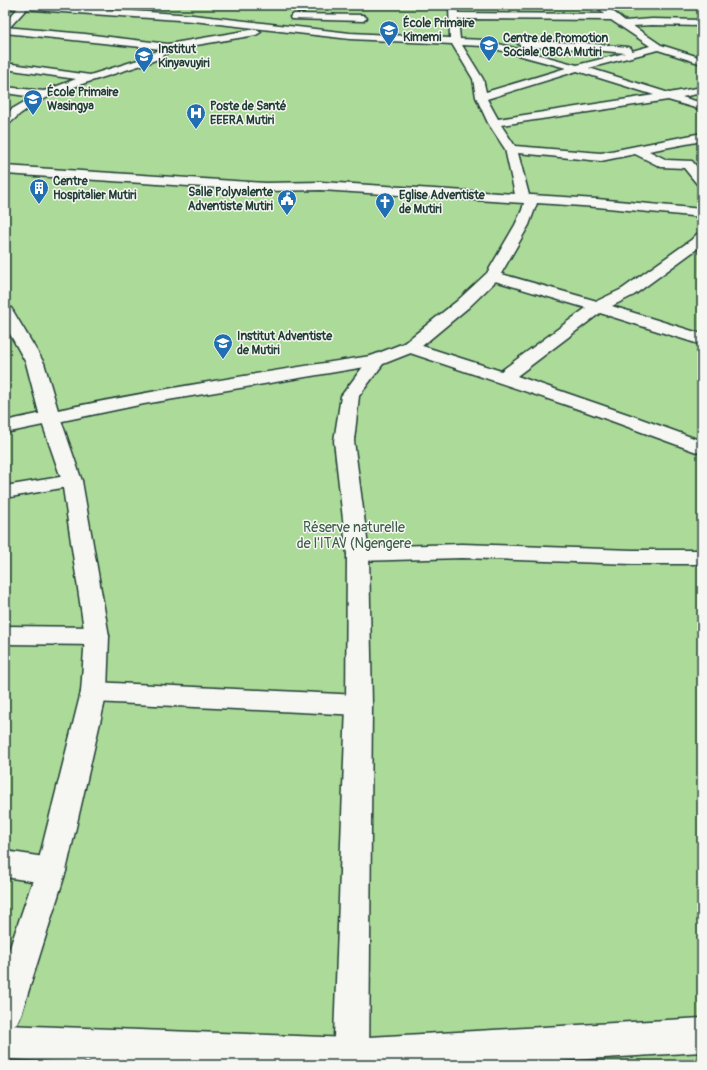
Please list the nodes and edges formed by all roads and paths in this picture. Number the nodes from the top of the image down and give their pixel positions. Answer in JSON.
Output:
{"nodes":[{"id":1,"x":5,"y":5,"type":"edge"},
{"id":2,"x":599,"y":5,"type":"edge"},
{"id":3,"x":25,"y":6,"type":"edge"},
{"id":4,"x":366,"y":8,"type":"dead end"},
{"id":5,"x":454,"y":10,"type":"edge"},
{"id":6,"x":194,"y":15,"type":"junction"},
{"id":7,"x":268,"y":17,"type":"dead end"},
{"id":8,"x":283,"y":17,"type":"dead end"},
{"id":9,"x":613,"y":17,"type":"junction"},
{"id":10,"x":363,"y":18,"type":"junction"},
{"id":11,"x":226,"y":21,"type":"junction"},
{"id":12,"x":702,"y":23,"type":"edge"},
{"id":13,"x":623,"y":24,"type":"junction"},
{"id":14,"x":5,"y":27,"type":"edge"},
{"id":15,"x":289,"y":29,"type":"junction"},
{"id":16,"x":5,"y":30,"type":"edge"},
{"id":17,"x":350,"y":36,"type":"junction"},
{"id":18,"x":455,"y":41,"type":"junction"},
{"id":19,"x":484,"y":43,"type":"junction"},
{"id":20,"x":170,"y":47,"type":"junction"},
{"id":21,"x":658,"y":47,"type":"junction"},
{"id":22,"x":639,"y":52,"type":"junction"},
{"id":23,"x":702,"y":60,"type":"edge"},
{"id":24,"x":5,"y":66,"type":"edge"},
{"id":25,"x":574,"y":69,"type":"junction"},
{"id":26,"x":93,"y":78,"type":"junction"},
{"id":27,"x":5,"y":90,"type":"edge"},
{"id":28,"x":702,"y":90,"type":"edge"},
{"id":29,"x":46,"y":95,"type":"junction"},
{"id":30,"x":664,"y":96,"type":"junction"},
{"id":31,"x":481,"y":98,"type":"junction"},
{"id":32,"x":702,"y":107,"type":"edge"},
{"id":33,"x":5,"y":122,"type":"edge"},
{"id":34,"x":494,"y":123,"type":"junction"},
{"id":35,"x":702,"y":137,"type":"edge"},
{"id":36,"x":511,"y":149,"type":"junction"},
{"id":37,"x":636,"y":150,"type":"junction"},
{"id":38,"x":688,"y":164,"type":"junction"},
{"id":39,"x":702,"y":164,"type":"edge"},
{"id":40,"x":5,"y":170,"type":"edge"},
{"id":41,"x":702,"y":181,"type":"edge"},
{"id":42,"x":527,"y":200,"type":"junction"},
{"id":43,"x":702,"y":213,"type":"edge"},
{"id":44,"x":700,"y":242,"type":"edge"},
{"id":45,"x":493,"y":276,"type":"junction"},
{"id":46,"x":598,"y":307,"type":"junction"},
{"id":47,"x":5,"y":311,"type":"edge"},
{"id":48,"x":702,"y":340,"type":"edge"},
{"id":49,"x":410,"y":347,"type":"junction"},
{"id":50,"x":377,"y":360,"type":"junction"},
{"id":51,"x":504,"y":377,"type":"junction"},
{"id":52,"x":50,"y":417,"type":"junction"},
{"id":53,"x":5,"y":427,"type":"edge"},
{"id":54,"x":702,"y":448,"type":"edge"},
{"id":55,"x":72,"y":481,"type":"junction"},
{"id":56,"x":5,"y":492,"type":"edge"},
{"id":57,"x":358,"y":554,"type":"junction"},
{"id":58,"x":702,"y":557,"type":"edge"},
{"id":59,"x":5,"y":635,"type":"edge"},
{"id":60,"x":97,"y":636,"type":"junction"},
{"id":61,"x":94,"y":692,"type":"junction"},
{"id":62,"x":359,"y":705,"type":"junction"},
{"id":63,"x":5,"y":864,"type":"edge"},
{"id":64,"x":51,"y":871,"type":"junction"},
{"id":65,"x":5,"y":1012,"type":"edge"},
{"id":66,"x":702,"y":1035,"type":"edge"},
{"id":67,"x":5,"y":1042,"type":"edge"},
{"id":68,"x":351,"y":1060,"type":"edge"}],
"edges":[{"from":1,"to":3,"type":"street"},
{"from":2,"to":9,"type":"street"},
{"from":3,"to":6,"type":"street"},
{"from":3,"to":14,"type":"street"},
{"from":4,"to":10,"type":"street"},
{"from":5,"to":9,"type":"street"},
{"from":5,"to":18,"type":"street"},
{"from":6,"to":11,"type":"street"},
{"from":6,"to":20,"type":"street"},
{"from":7,"to":11,"type":"street"},
{"from":8,"to":10,"type":"street"},
{"from":9,"to":13,"type":"street"},
{"from":10,"to":17,"type":"street"},
{"from":11,"to":15,"type":"street"},
{"from":12,"to":13,"type":"street"},
{"from":13,"to":21,"type":"street"},
{"from":15,"to":17,"type":"street"},
{"from":15,"to":20,"type":"street"},
{"from":16,"to":20,"type":"street"},
{"from":17,"to":18,"type":"street"},
{"from":18,"to":19,"type":"street"},
{"from":18,"to":31,"type":"street"},
{"from":19,"to":22,"type":"street"},
{"from":19,"to":25,"type":"street"},
{"from":20,"to":26,"type":"street"},
{"from":21,"to":22,"type":"street"},
{"from":21,"to":23,"type":"street"},
{"from":22,"to":25,"type":"street"},
{"from":24,"to":26,"type":"street"},
{"from":25,"to":30,"type":"street"},
{"from":25,"to":31,"type":"street"},
{"from":26,"to":29,"type":"street"},
{"from":27,"to":29,"type":"street"},
{"from":28,"to":30,"type":"street"},
{"from":29,"to":33,"type":"street"},
{"from":30,"to":32,"type":"street"},
{"from":30,"to":34,"type":"street"},
{"from":31,"to":34,"type":"street"},
{"from":34,"to":36,"type":"street"},
{"from":35,"to":37,"type":"street"},
{"from":36,"to":37,"type":"street"},
{"from":36,"to":42,"type":"street"},
{"from":37,"to":38,"type":"street"},
{"from":38,"to":39,"type":"street"},
{"from":38,"to":41,"type":"street"},
{"from":40,"to":42,"type":"street"},
{"from":42,"to":43,"type":"street"},
{"from":42,"to":45,"type":"street"},
{"from":44,"to":46,"type":"street"},
{"from":45,"to":46,"type":"street"},
{"from":45,"to":49,"type":"street"},
{"from":46,"to":48,"type":"street"},
{"from":46,"to":51,"type":"street"},
{"from":47,"to":52,"type":"street"},
{"from":49,"to":50,"type":"street"},
{"from":49,"to":51,"type":"street"},
{"from":50,"to":52,"type":"street"},
{"from":50,"to":57,"type":"street"},
{"from":51,"to":54,"type":"street"},
{"from":52,"to":53,"type":"street"},
{"from":52,"to":55,"type":"street"},
{"from":55,"to":56,"type":"street"},
{"from":55,"to":60,"type":"street"},
{"from":57,"to":58,"type":"street"},
{"from":57,"to":62,"type":"street"},
{"from":59,"to":60,"type":"street"},
{"from":60,"to":61,"type":"street"},
{"from":61,"to":62,"type":"street"},
{"from":61,"to":64,"type":"street"},
{"from":62,"to":68,"type":"street"},
{"from":63,"to":64,"type":"street"},
{"from":64,"to":65,"type":"street"},
{"from":66,"to":68,"type":"street"},
{"from":67,"to":68,"type":"street"}]}
